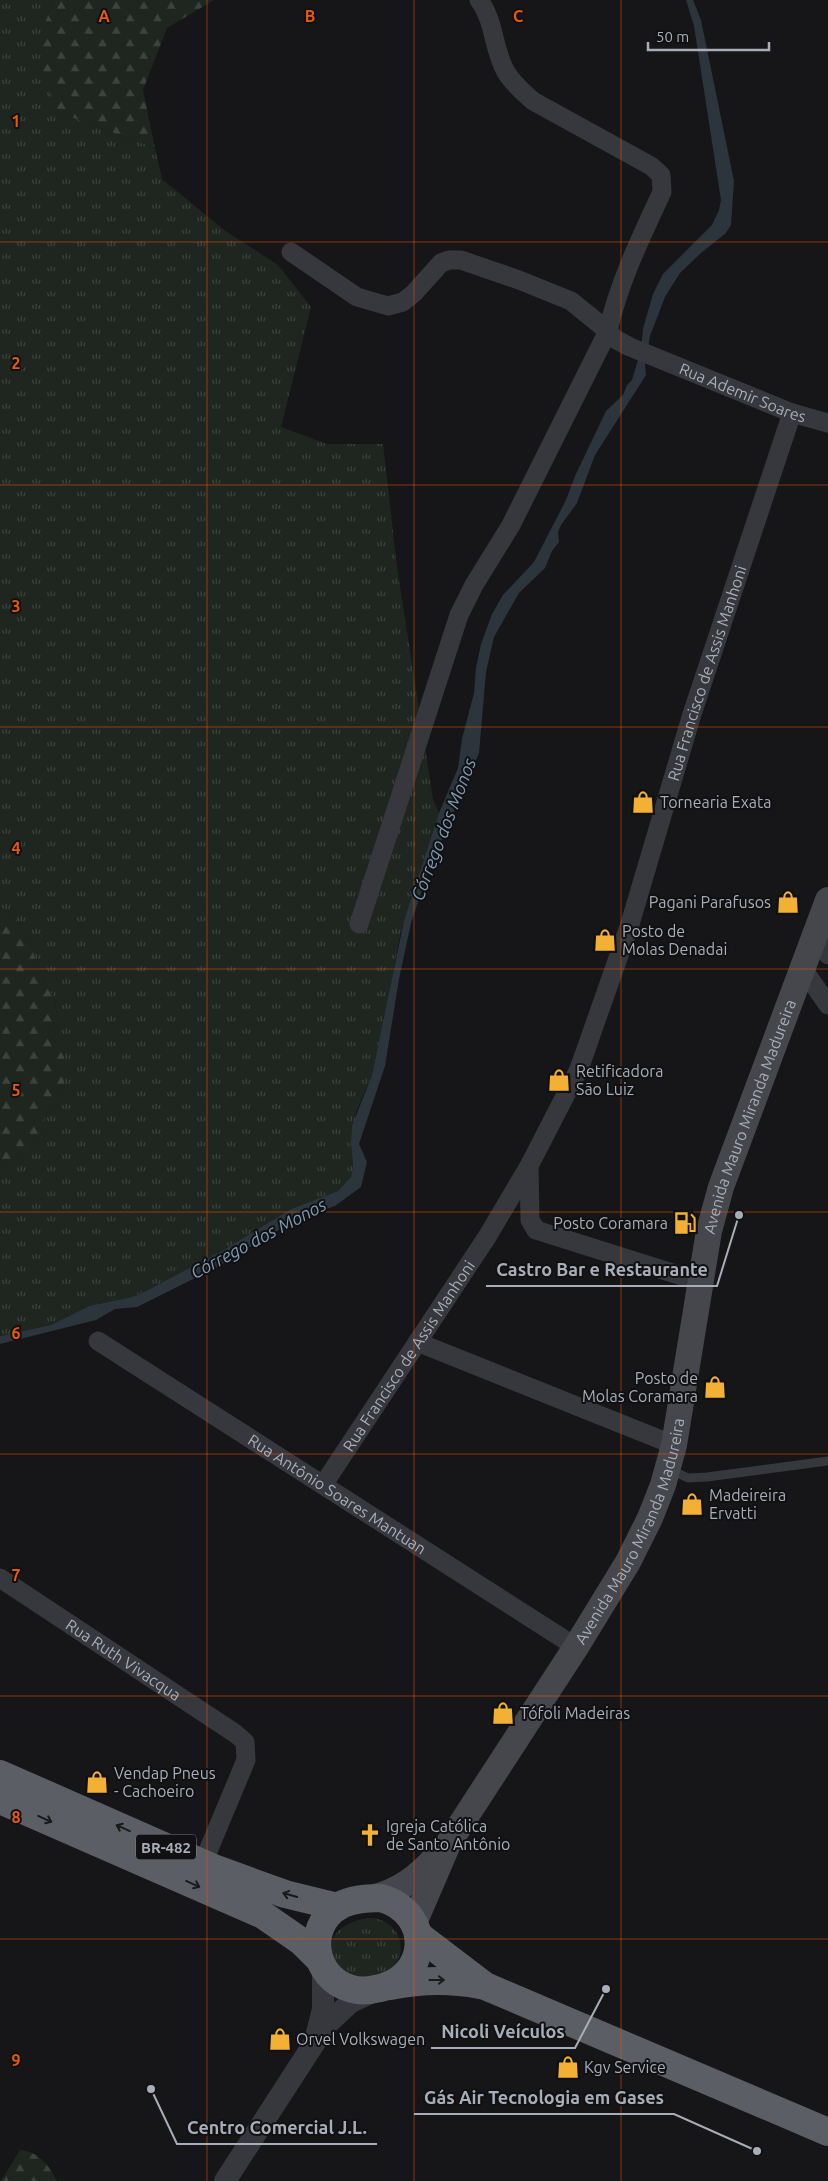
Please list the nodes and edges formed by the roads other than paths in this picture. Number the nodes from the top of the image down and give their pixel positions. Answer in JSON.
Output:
{"nodes":[{"id":1,"x":479,"y":0,"type":"edge"},
{"id":2,"x":291,"y":252,"type":"dead end"},
{"id":3,"x":608,"y":331,"type":"junction"},
{"id":4,"x":792,"y":413,"type":"junction"},
{"id":5,"x":828,"y":424,"type":"edge"},
{"id":6,"x":828,"y":900,"type":"edge"},
{"id":7,"x":359,"y":924,"type":"dead end"},
{"id":8,"x":822,"y":944,"type":"edge"},
{"id":9,"x":803,"y":969,"type":"junction"},
{"id":10,"x":828,"y":1005,"type":"edge"},
{"id":11,"x":529,"y":1166,"type":"junction"},
{"id":12,"x":700,"y":1282,"type":"junction"},
{"id":13,"x":98,"y":1341,"type":"dead end"},
{"id":14,"x":417,"y":1342,"type":"junction"},
{"id":15,"x":672,"y":1457,"type":"junction"},
{"id":16,"x":828,"y":1461,"type":"edge"},
{"id":17,"x":323,"y":1485,"type":"junction"},
{"id":18,"x":0,"y":1578,"type":"edge"},
{"id":19,"x":576,"y":1648,"type":"junction"},
{"id":20,"x":0,"y":1774,"type":"edge"},
{"id":21,"x":0,"y":1800,"type":"edge"},
{"id":22,"x":448,"y":1844,"type":"junction"},
{"id":23,"x":203,"y":1863,"type":"junction"},
{"id":24,"x":371,"y":1898,"type":"junction"},
{"id":25,"x":338,"y":1907,"type":"junction"},
{"id":26,"x":416,"y":1929,"type":"junction"},
{"id":27,"x":321,"y":1963,"type":"junction"},
{"id":28,"x":485,"y":1986,"type":"junction"},
{"id":29,"x":385,"y":1987,"type":"junction"},
{"id":30,"x":315,"y":2038,"type":"junction"},
{"id":31,"x":828,"y":2132,"type":"edge"},
{"id":32,"x":225,"y":2181,"type":"edge"}],
"edges":[{"from":1,"to":3,"type":"street"},
{"from":2,"to":3,"type":"street","name":"Rua Ademir Soares"},
{"from":3,"to":4,"type":"street","name":"Rua Ademir Soares"},
{"from":3,"to":7,"type":"street"},
{"from":4,"to":5,"type":"street","name":"Rua Ademir Soares"},
{"from":4,"to":11,"type":"street","name":"Rua Francisco de Assis Manhoni"},
{"from":6,"to":8,"type":"main road","name":"Avenida Mauro Miranda Madureira"},
{"from":8,"to":9,"type":"main road","name":"Avenida Mauro Miranda Madureira"},
{"from":9,"to":10,"type":"street"},
{"from":9,"to":12,"type":"main road","name":"Avenida Mauro Miranda Madureira"},
{"from":11,"to":12,"type":"street"},
{"from":11,"to":14,"type":"street","name":"Rua Francisco de Assis Manhoni"},
{"from":12,"to":15,"type":"main road","name":"Avenida Mauro Miranda Madureira"},
{"from":13,"to":17,"type":"street","name":"Rua Antônio Soares Mantuan"},
{"from":14,"to":15,"type":"street"},
{"from":14,"to":17,"type":"street","name":"Rua Francisco de Assis Manhoni"},
{"from":15,"to":16,"type":"lane"},
{"from":15,"to":19,"type":"main road","name":"Avenida Mauro Miranda Madureira"},
{"from":17,"to":19,"type":"street","name":"Rua Antônio Soares Mantuan"},
{"from":18,"to":23,"type":"street","name":"Rua Ruth Vivacqua"},
{"from":19,"to":22,"type":"main road","name":"Avenida Mauro Miranda Madureira"},
{"from":23,"to":20,"type":"highway","number":"BR-482","one_way":true},
{"from":21,"to":27,"type":"highway","number":"BR-482","one_way":true},
{"from":22,"to":24,"type":"main road"},
{"from":22,"to":26,"type":"main road"},
{"from":25,"to":23,"type":"highway","number":"BR-482","one_way":true},
{"from":24,"to":25,"type":"highway"},
{"from":24,"to":26,"type":"highway"},
{"from":25,"to":27,"type":"highway"},
{"from":26,"to":28,"type":"highway"},
{"from":26,"to":29,"type":"highway"},
{"from":27,"to":29,"type":"highway"},
{"from":27,"to":30,"type":"street"},
{"from":29,"to":28,"type":"highway","one_way":true},
{"from":28,"to":31,"type":"highway"},
{"from":29,"to":30,"type":"street"},
{"from":30,"to":32,"type":"street"}]}
